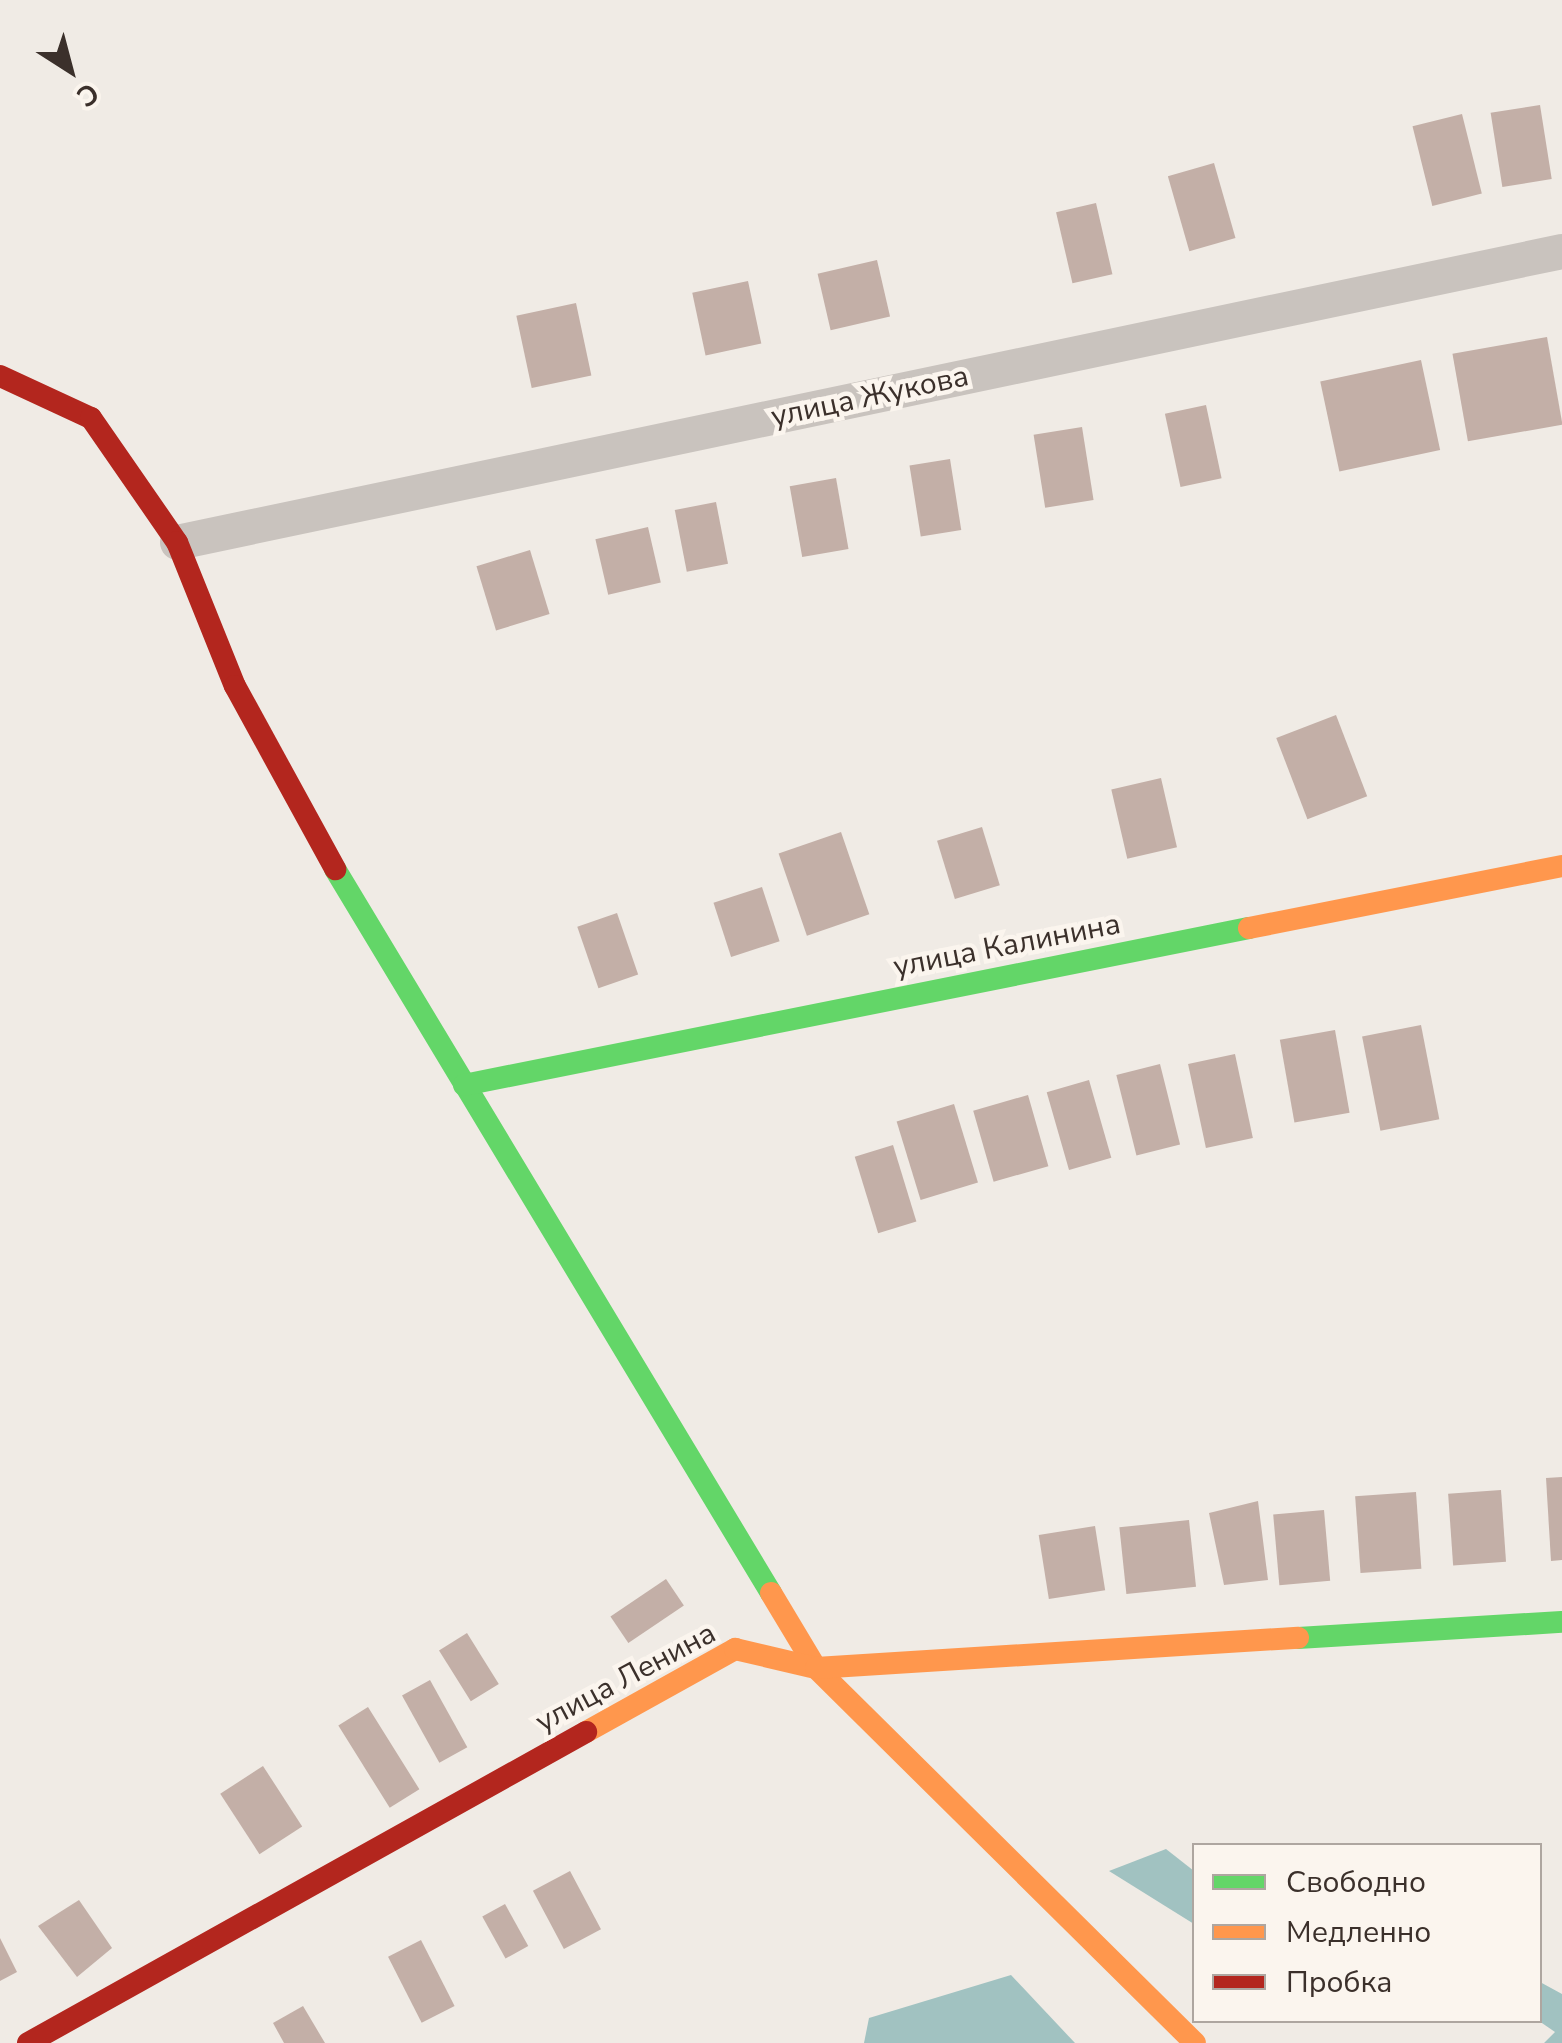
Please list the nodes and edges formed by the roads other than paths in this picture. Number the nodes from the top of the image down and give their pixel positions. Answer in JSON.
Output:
{"nodes":[{"id":1,"x":1562,"y":251,"type":"edge"},
{"id":2,"x":0,"y":376,"type":"edge"},
{"id":3,"x":177,"y":542,"type":"junction"},
{"id":4,"x":1562,"y":866,"type":"edge"},
{"id":5,"x":464,"y":1085,"type":"junction"},
{"id":6,"x":1562,"y":1622,"type":"edge"},
{"id":7,"x":816,"y":1668,"type":"junction"},
{"id":8,"x":28,"y":2043,"type":"edge"},
{"id":9,"x":1195,"y":2043,"type":"edge"}],
"edges":[{"from":1,"to":3,"type":"street","name":"улица Жукова"},
{"from":2,"to":3,"type":"street"},
{"from":3,"to":5,"type":"street"},
{"from":4,"to":5,"type":"street","name":"улица Калинина"},
{"from":5,"to":7,"type":"street"},
{"from":6,"to":7,"type":"street","name":"улица Ленина"},
{"from":7,"to":8,"type":"street","name":"улица Ленина"},
{"from":7,"to":9,"type":"street"}]}
